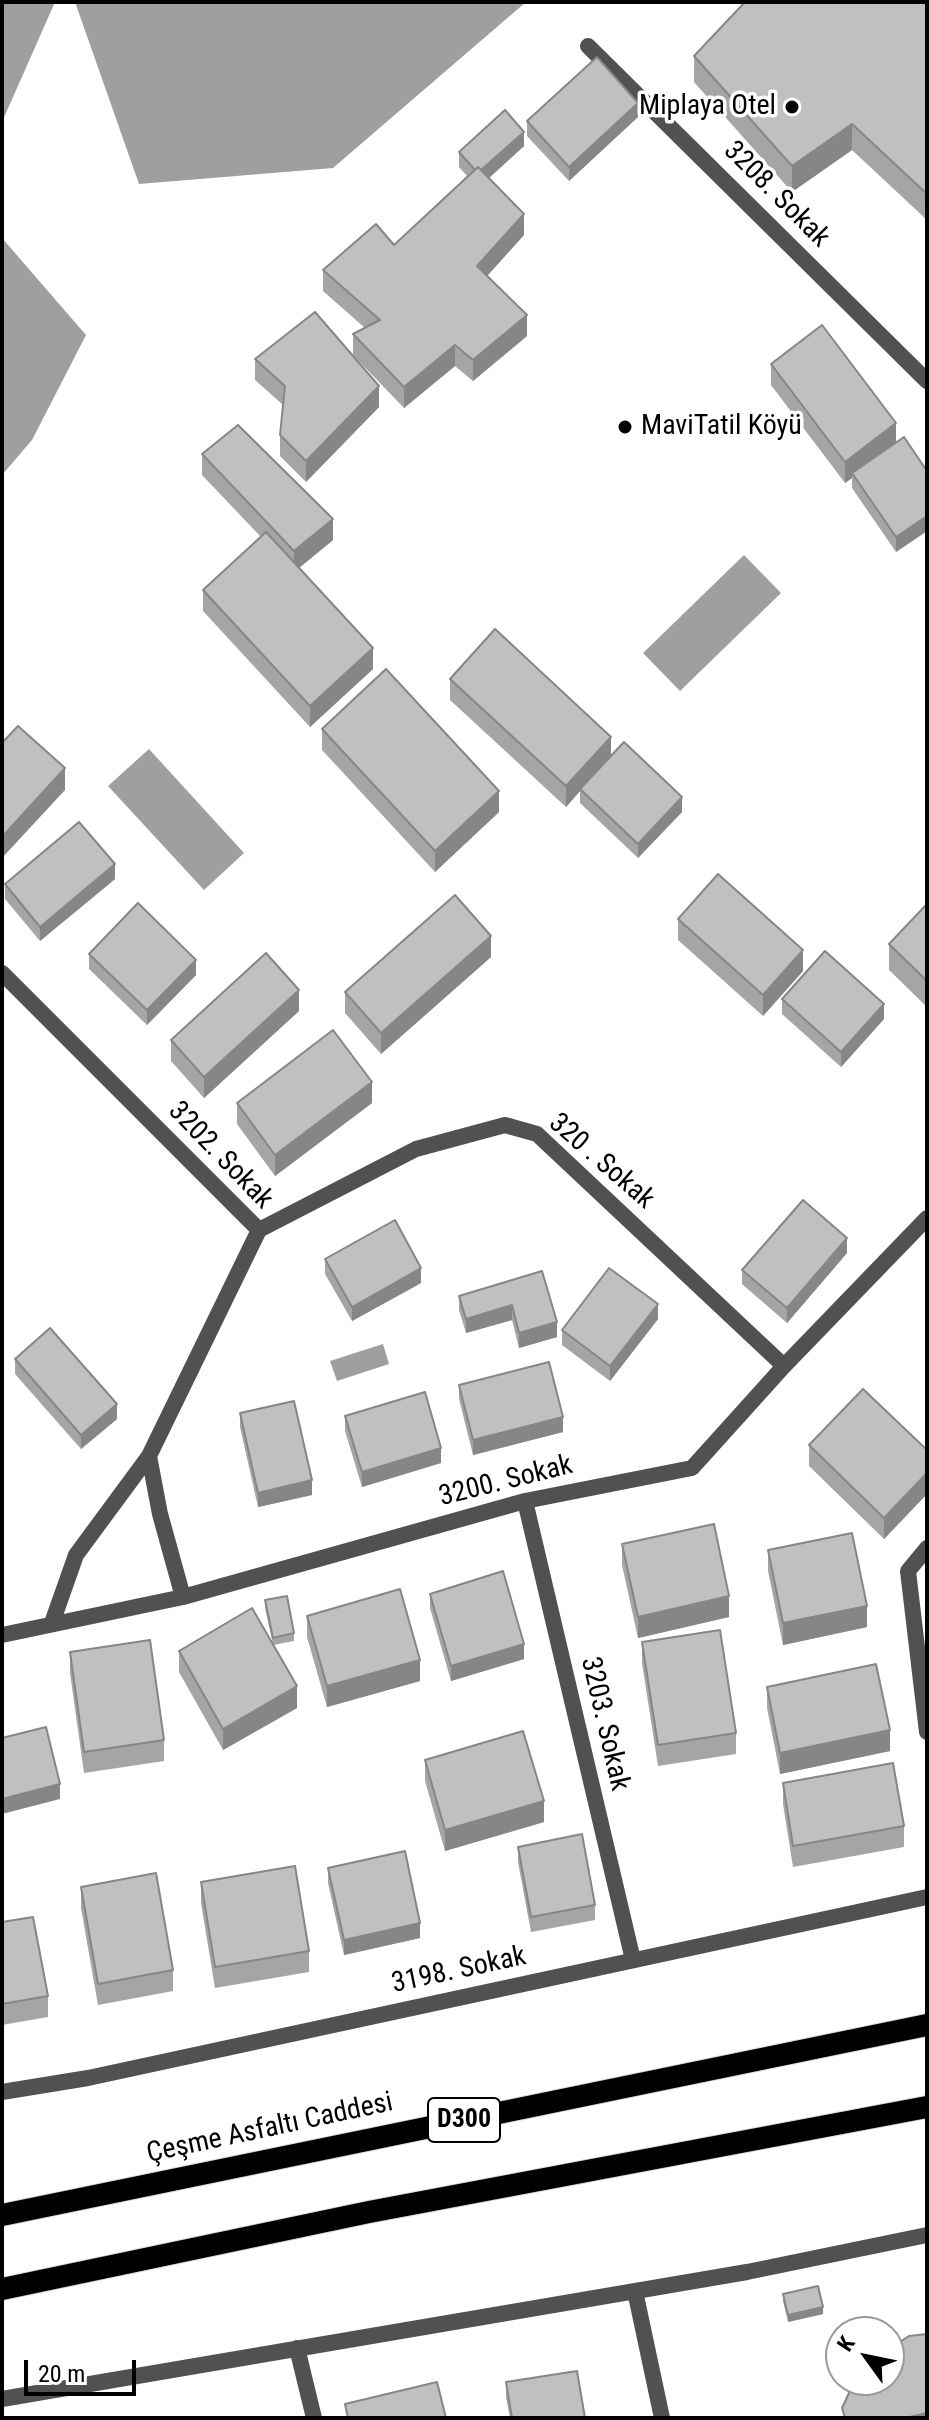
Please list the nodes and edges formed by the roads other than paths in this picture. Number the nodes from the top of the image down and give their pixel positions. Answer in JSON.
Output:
{"nodes":[{"id":1,"x":588,"y":46,"type":"dead end"},
{"id":2,"x":927,"y":381,"type":"edge"},
{"id":3,"x":2,"y":973,"type":"edge"},
{"id":4,"x":927,"y":1218,"type":"edge"},
{"id":5,"x":259,"y":1230,"type":"junction"},
{"id":6,"x":784,"y":1366,"type":"junction"},
{"id":7,"x":149,"y":1456,"type":"junction"},
{"id":8,"x":525,"y":1501,"type":"junction"},
{"id":9,"x":927,"y":1548,"type":"edge"},
{"id":10,"x":183,"y":1597,"type":"junction"},
{"id":11,"x":52,"y":1623,"type":"junction"},
{"id":12,"x":2,"y":1635,"type":"edge"},
{"id":13,"x":927,"y":1732,"type":"edge"},
{"id":14,"x":927,"y":1897,"type":"edge"},
{"id":15,"x":633,"y":1960,"type":"junction"},
{"id":16,"x":927,"y":2025,"type":"edge"},
{"id":17,"x":2,"y":2092,"type":"edge"},
{"id":18,"x":927,"y":2107,"type":"edge"},
{"id":19,"x":2,"y":2215,"type":"edge"},
{"id":20,"x":927,"y":2235,"type":"edge"},
{"id":21,"x":2,"y":2289,"type":"edge"},
{"id":22,"x":635,"y":2291,"type":"junction"},
{"id":23,"x":297,"y":2348,"type":"junction"},
{"id":24,"x":2,"y":2399,"type":"edge"},
{"id":25,"x":314,"y":2418,"type":"edge"},
{"id":26,"x":662,"y":2418,"type":"edge"}],
"edges":[{"from":1,"to":2,"type":"street","name":"3208. Sokak"},
{"from":3,"to":5,"type":"street","name":"3202. Sokak"},
{"from":4,"to":6,"type":"street","name":"3200. Sokak"},
{"from":5,"to":6,"type":"street","name":"320 . Sokak"},
{"from":5,"to":7,"type":"street","name":"3202. Sokak"},
{"from":6,"to":8,"type":"street","name":"3200. Sokak"},
{"from":7,"to":10,"type":"street"},
{"from":7,"to":11,"type":"street","name":"3202. Sokak"},
{"from":8,"to":10,"type":"street","name":"3200. Sokak"},
{"from":8,"to":15,"type":"street","name":"3203. Sokak"},
{"from":9,"to":13,"type":"street"},
{"from":10,"to":11,"type":"street","name":"3200. Sokak"},
{"from":11,"to":12,"type":"street","name":"3200. Sokak"},
{"from":14,"to":15,"type":"street","name":"3198. Sokak"},
{"from":15,"to":17,"type":"street","name":"3198. Sokak"},
{"from":16,"to":19,"type":"highway","name":"Çeşme Asfaltı Caddesi","number":"D300"},
{"from":18,"to":21,"type":"highway"},
{"from":20,"to":22,"type":"street"},
{"from":22,"to":23,"type":"street"},
{"from":22,"to":26,"type":"street"},
{"from":23,"to":24,"type":"street"},
{"from":23,"to":25,"type":"street"}]}
